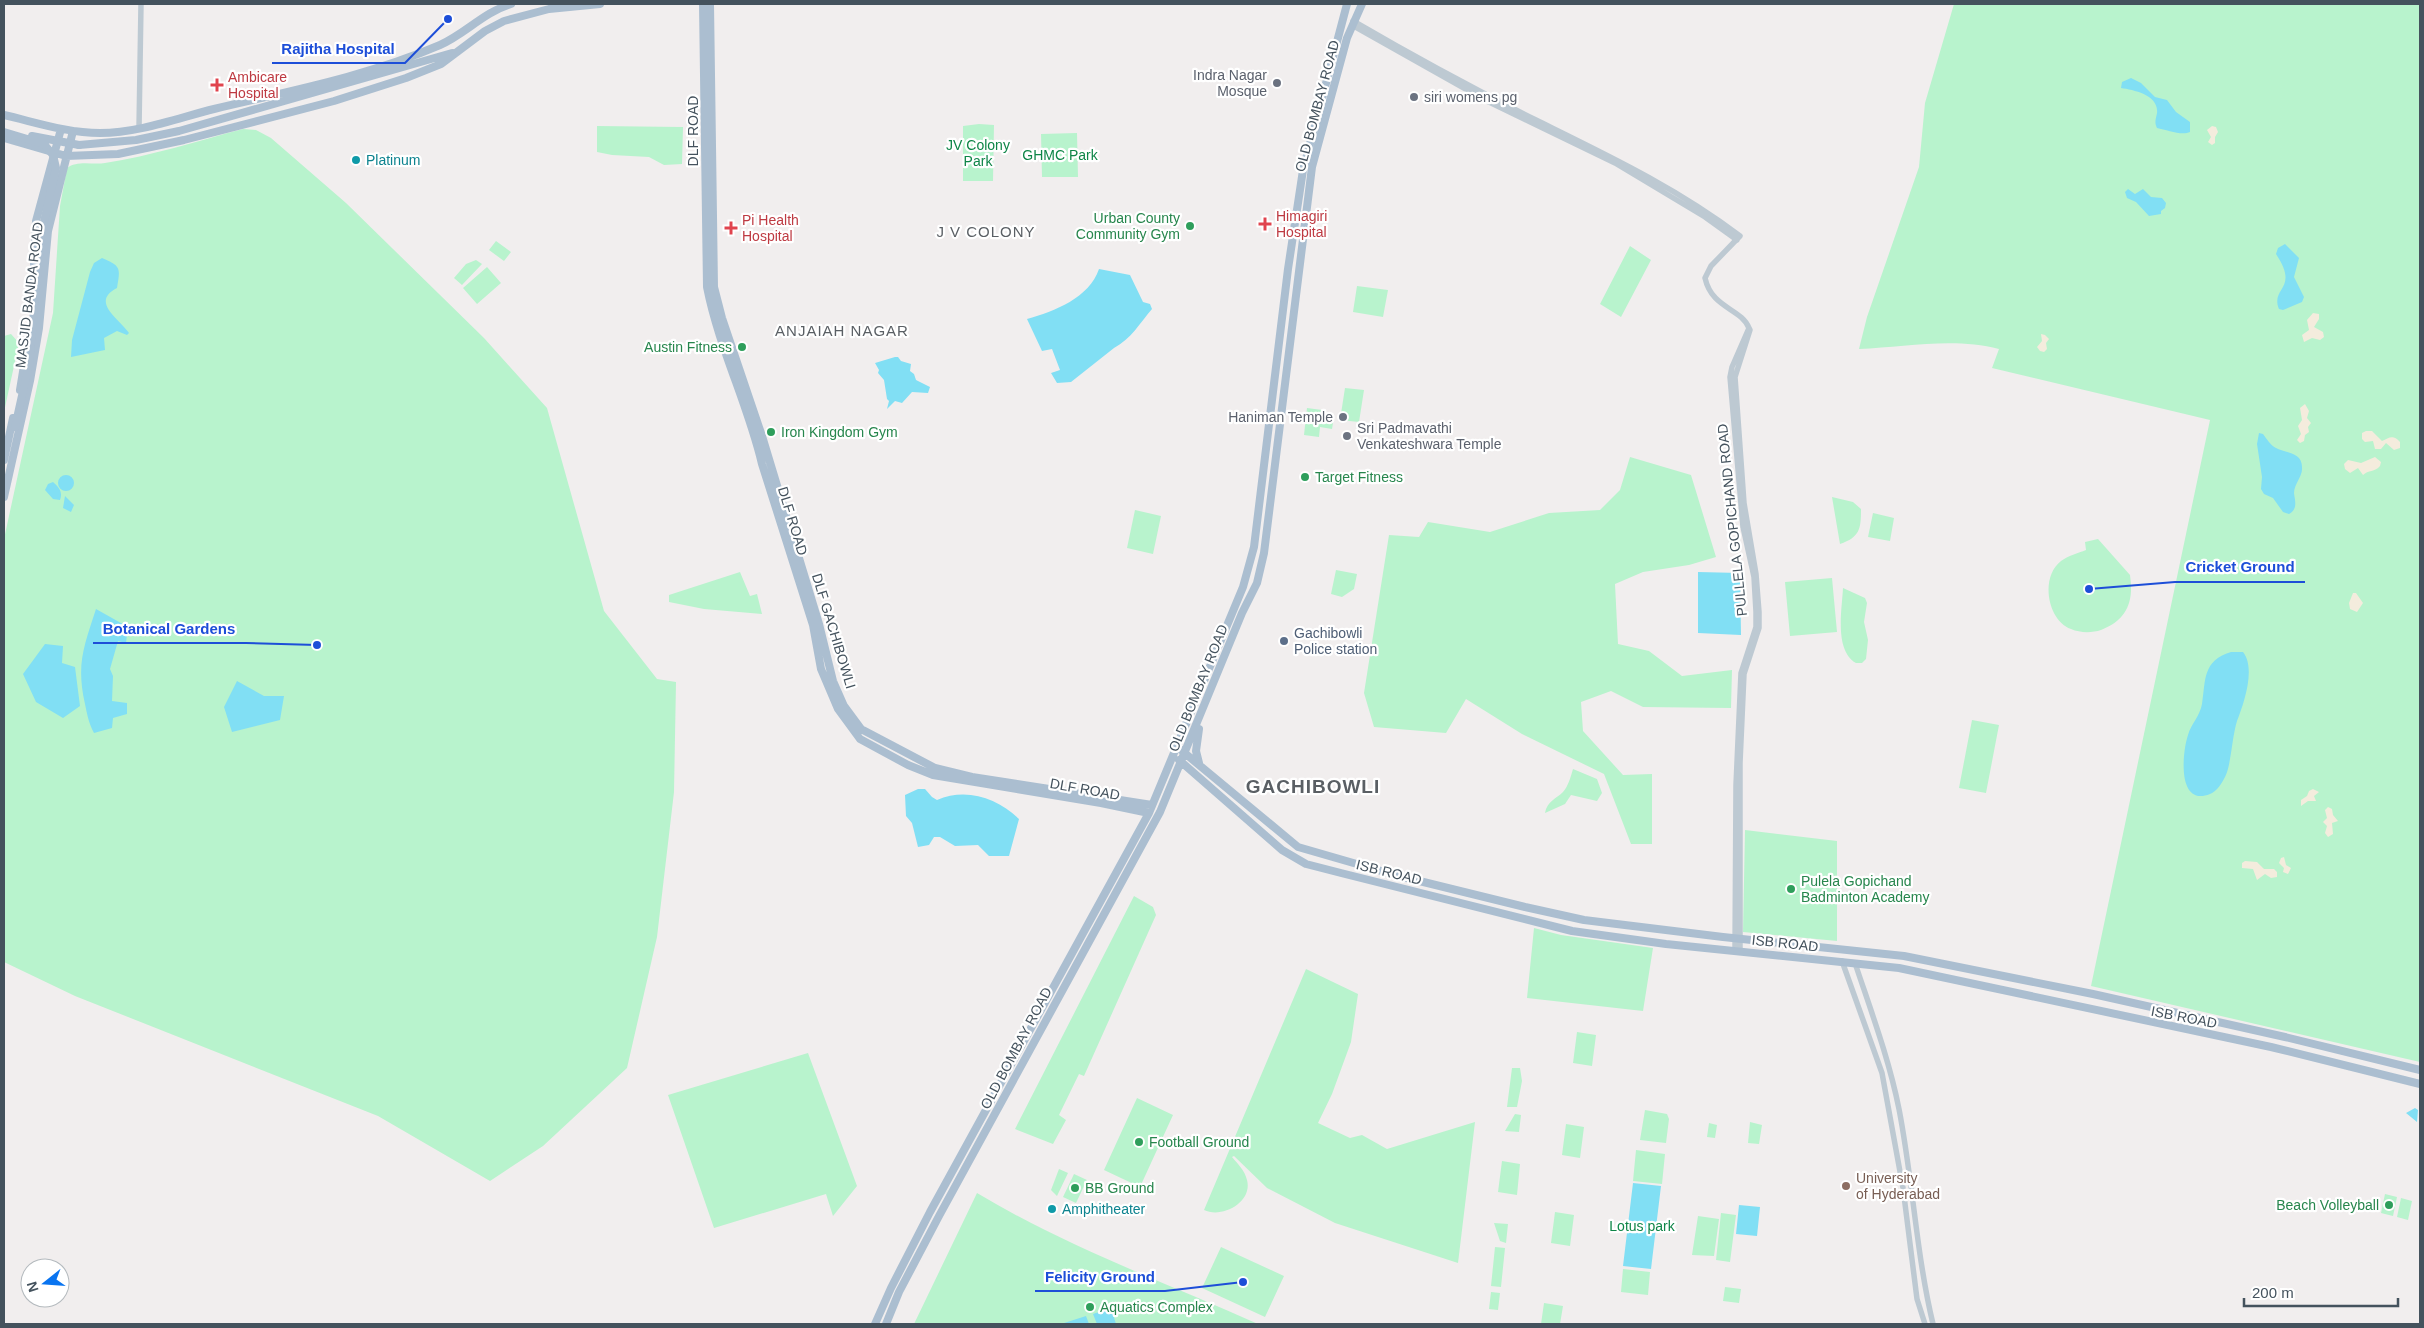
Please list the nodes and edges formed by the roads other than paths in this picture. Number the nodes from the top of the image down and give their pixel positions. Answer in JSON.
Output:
{"nodes":[{"id":1,"x":140,"y":4,"type":"edge"},
{"id":2,"x":511,"y":4,"type":"edge"},
{"id":3,"x":600,"y":4,"type":"edge"},
{"id":4,"x":696,"y":4,"type":"edge"},
{"id":5,"x":710,"y":4,"type":"edge"},
{"id":6,"x":1356,"y":4,"type":"edge"},
{"id":7,"x":1362,"y":4,"type":"edge"},
{"id":8,"x":562,"y":6,"type":"edge"},
{"id":9,"x":1346,"y":6,"type":"edge"},
{"id":10,"x":548,"y":7,"type":"edge"},
{"id":11,"x":704,"y":7,"type":"edge"},
{"id":12,"x":1355,"y":23,"type":"junction"},
{"id":13,"x":456,"y":52,"type":"junction"},
{"id":14,"x":4,"y":115,"type":"edge"},
{"id":15,"x":139,"y":128,"type":"junction"},
{"id":16,"x":61,"y":129,"type":"junction"},
{"id":17,"x":4,"y":130,"type":"edge"},
{"id":18,"x":73,"y":132,"type":"junction"},
{"id":19,"x":4,"y":138,"type":"edge"},
{"id":20,"x":56,"y":152,"type":"junction"},
{"id":21,"x":66,"y":156,"type":"junction"},
{"id":22,"x":8,"y":441,"type":"junction"},
{"id":23,"x":4,"y":460,"type":"edge"},
{"id":24,"x":4,"y":497,"type":"edge"},
{"id":25,"x":1238,"y":598,"type":"junction"},
{"id":26,"x":1247,"y":603,"type":"junction"},
{"id":27,"x":1202,"y":715,"type":"junction"},
{"id":28,"x":862,"y":736,"type":"junction"},
{"id":29,"x":1177,"y":747,"type":"junction"},
{"id":30,"x":1186,"y":753,"type":"junction"},
{"id":31,"x":1173,"y":756,"type":"junction"},
{"id":32,"x":1181,"y":762,"type":"junction"},
{"id":33,"x":1199,"y":763,"type":"junction"},
{"id":34,"x":1174,"y":776,"type":"junction"},
{"id":35,"x":1208,"y":785,"type":"junction"},
{"id":36,"x":1152,"y":806,"type":"junction"},
{"id":37,"x":1149,"y":814,"type":"junction"},
{"id":38,"x":1399,"y":876,"type":"junction"},
{"id":39,"x":1396,"y":887,"type":"junction"},
{"id":40,"x":1737,"y":939,"type":"junction"},
{"id":41,"x":1737,"y":950,"type":"junction"},
{"id":42,"x":1842,"y":962,"type":"junction"},
{"id":43,"x":1855,"y":962,"type":"junction"},
{"id":44,"x":2420,"y":1070,"type":"edge"},
{"id":45,"x":2420,"y":1084,"type":"edge"},
{"id":46,"x":940,"y":1193,"type":"junction"},
{"id":47,"x":949,"y":1198,"type":"junction"},
{"id":48,"x":875,"y":1324,"type":"edge"},
{"id":49,"x":886,"y":1324,"type":"edge"},
{"id":50,"x":1924,"y":1324,"type":"edge"},
{"id":51,"x":1933,"y":1324,"type":"edge"}],
"edges":[{"from":1,"to":15,"type":"street"},
{"from":2,"to":15,"type":"main road"},
{"from":3,"to":8,"type":"main road"},
{"from":4,"to":11,"type":"main road"},
{"from":5,"to":28,"type":"main road","name":"DLF GACHIBOWLI"},
{"from":6,"to":12,"type":"main road"},
{"from":7,"to":12,"type":"main road","name":"OLD BOMBAY ROAD"},
{"from":8,"to":10,"type":"main road"},
{"from":9,"to":25,"type":"main road","name":"OLD BOMBAY ROAD"},
{"from":10,"to":13,"type":"main road"},
{"from":11,"to":28,"type":"main road","name":"DLF ROAD"},
{"from":12,"to":26,"type":"main road","name":"OLD BOMBAY ROAD"},
{"from":12,"to":40,"type":"street","name":"PULLELA GOPICHAND ROAD"},
{"from":13,"to":17,"type":"main road","bridge":true},
{"from":13,"to":21,"type":"main road"},
{"from":14,"to":16,"type":"main road"},
{"from":15,"to":18,"type":"main road"},
{"from":16,"to":18,"type":"main road"},
{"from":16,"to":20,"type":"main road","name":"MASJID BANDA ROAD"},
{"from":17,"to":22,"type":"main road","bridge":true},
{"from":18,"to":21,"type":"main road","name":"MASJID BANDA ROAD"},
{"from":19,"to":20,"type":"main road"},
{"from":20,"to":21,"type":"main road"},
{"from":20,"to":22,"type":"main road","name":"MASJID BANDA ROAD"},
{"from":21,"to":24,"type":"main road","name":"MASJID BANDA ROAD"},
{"from":22,"to":23,"type":"main road","name":"MASJID BANDA ROAD"},
{"from":25,"to":26,"type":"main road"},
{"from":25,"to":29,"type":"main road","name":"OLD BOMBAY ROAD"},
{"from":26,"to":27,"type":"main road","name":"OLD BOMBAY ROAD"},
{"from":27,"to":30,"type":"main road","name":"OLD BOMBAY ROAD"},
{"from":27,"to":33,"type":"main road"},
{"from":28,"to":36,"type":"main road","name":"DLF GACHIBOWLI"},
{"from":28,"to":37,"type":"main road","name":"DLF ROAD"},
{"from":29,"to":30,"type":"main road","name":"ISB ROAD"},
{"from":29,"to":31,"type":"main road","name":"OLD BOMBAY ROAD"},
{"from":30,"to":32,"type":"main road","name":"OLD BOMBAY ROAD"},
{"from":30,"to":33,"type":"main road","name":"ISB ROAD"},
{"from":31,"to":32,"type":"main road","name":"ISB ROAD"},
{"from":31,"to":36,"type":"main road","name":"OLD BOMBAY ROAD"},
{"from":32,"to":34,"type":"main road","name":"OLD BOMBAY ROAD"},
{"from":32,"to":35,"type":"main road","name":"ISB ROAD"},
{"from":33,"to":38,"type":"main road","name":"ISB ROAD"},
{"from":34,"to":35,"type":"main road"},
{"from":34,"to":47,"type":"main road","name":"OLD BOMBAY ROAD"},
{"from":35,"to":39,"type":"main road","name":"ISB ROAD"},
{"from":36,"to":37,"type":"main road","name":"OLD BOMBAY ROAD"},
{"from":37,"to":46,"type":"main road","name":"OLD BOMBAY ROAD"},
{"from":38,"to":39,"type":"main road"},
{"from":38,"to":40,"type":"main road","name":"ISB ROAD"},
{"from":39,"to":41,"type":"main road","name":"ISB ROAD"},
{"from":40,"to":41,"type":"street","name":"PULLELA GOPICHAND ROAD"},
{"from":40,"to":44,"type":"main road","name":"ISB ROAD"},
{"from":41,"to":42,"type":"main road","name":"ISB ROAD"},
{"from":42,"to":43,"type":"main road","name":"ISB ROAD"},
{"from":42,"to":50,"type":"street"},
{"from":43,"to":45,"type":"main road","name":"ISB ROAD"},
{"from":43,"to":51,"type":"street"},
{"from":46,"to":47,"type":"main road"},
{"from":46,"to":48,"type":"main road","name":"OLD BOMBAY ROAD"},
{"from":47,"to":49,"type":"main road","name":"OLD BOMBAY ROAD"}]}
